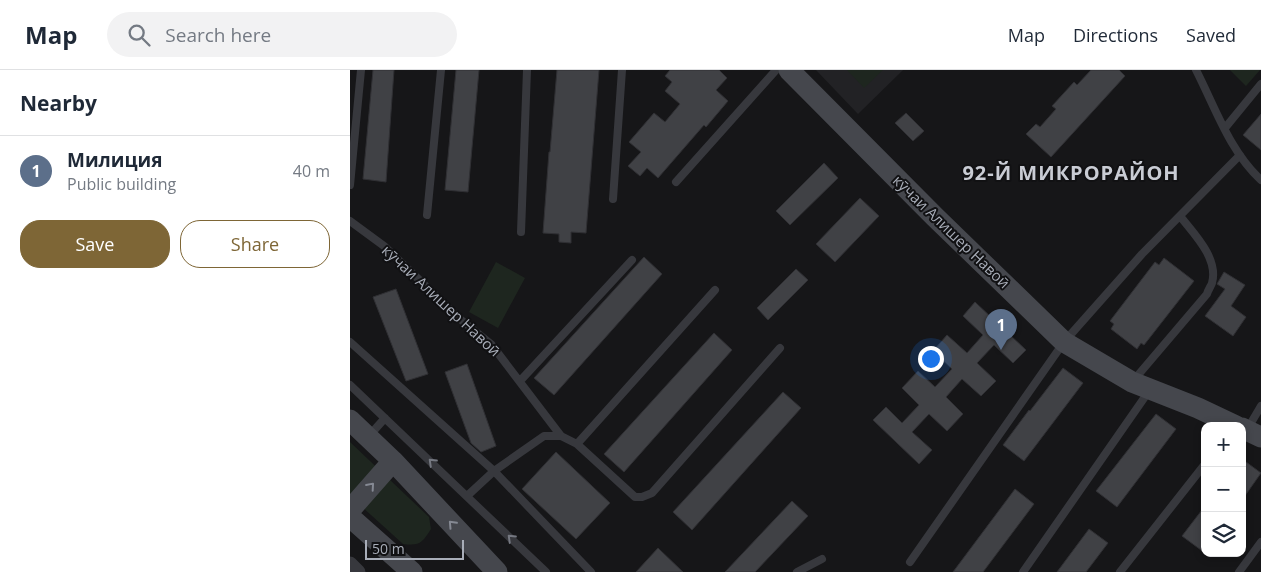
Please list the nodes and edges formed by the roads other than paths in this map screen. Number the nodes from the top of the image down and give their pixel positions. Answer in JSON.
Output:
{"nodes":[{"id":1,"x":361,"y":70,"type":"edge"},
{"id":2,"x":441,"y":70,"type":"edge"},
{"id":3,"x":527,"y":70,"type":"edge"},
{"id":4,"x":622,"y":70,"type":"edge"},
{"id":5,"x":776,"y":70,"type":"edge"},
{"id":6,"x":788,"y":70,"type":"edge"},
{"id":7,"x":1196,"y":70,"type":"edge"},
{"id":8,"x":1261,"y":84,"type":"edge"},
{"id":9,"x":1225,"y":128,"type":"junction"},
{"id":10,"x":1240,"y":155,"type":"junction"},
{"id":11,"x":1261,"y":180,"type":"edge"},
{"id":12,"x":676,"y":182,"type":"dead end"},
{"id":13,"x":350,"y":185,"type":"edge"},
{"id":14,"x":613,"y":199,"type":"dead end"},
{"id":15,"x":427,"y":215,"type":"dead end"},
{"id":16,"x":1180,"y":216,"type":"junction"},
{"id":17,"x":350,"y":221,"type":"edge"},
{"id":18,"x":521,"y":232,"type":"dead end"},
{"id":19,"x":632,"y":260,"type":"dead end"},
{"id":20,"x":715,"y":290,"type":"dead end"},
{"id":21,"x":350,"y":342,"type":"edge"},
{"id":22,"x":1064,"y":342,"type":"junction"},
{"id":23,"x":780,"y":348,"type":"dead end"},
{"id":24,"x":520,"y":381,"type":"junction"},
{"id":25,"x":350,"y":385,"type":"edge"},
{"id":26,"x":1141,"y":386,"type":"junction"},
{"id":27,"x":1261,"y":406,"type":"edge"},
{"id":28,"x":385,"y":418,"type":"junction"},
{"id":29,"x":350,"y":420,"type":"edge"},
{"id":30,"x":1228,"y":422,"type":"edge"},
{"id":31,"x":1246,"y":425,"type":"edge"},
{"id":32,"x":561,"y":436,"type":"junction"},
{"id":33,"x":368,"y":437,"type":"junction"},
{"id":34,"x":577,"y":444,"type":"junction"},
{"id":35,"x":393,"y":461,"type":"junction"},
{"id":36,"x":1203,"y":467,"type":"edge"},
{"id":37,"x":494,"y":471,"type":"junction"},
{"id":38,"x":467,"y":496,"type":"junction"},
{"id":39,"x":350,"y":510,"type":"edge"},
{"id":40,"x":350,"y":517,"type":"edge"},
{"id":41,"x":1261,"y":542,"type":"edge"},
{"id":42,"x":822,"y":559,"type":"dead end"},
{"id":43,"x":910,"y":562,"type":"dead end"},
{"id":44,"x":350,"y":564,"type":"edge"},
{"id":45,"x":358,"y":572,"type":"edge"},
{"id":46,"x":412,"y":572,"type":"edge"},
{"id":47,"x":497,"y":572,"type":"edge"},
{"id":48,"x":546,"y":572,"type":"edge"},
{"id":49,"x":591,"y":572,"type":"edge"},
{"id":50,"x":797,"y":572,"type":"edge"},
{"id":51,"x":1023,"y":572,"type":"edge"},
{"id":52,"x":1120,"y":572,"type":"edge"},
{"id":53,"x":1239,"y":572,"type":"edge"}],
"edges":[{"from":1,"to":13,"type":"lane"},
{"from":2,"to":15,"type":"lane"},
{"from":3,"to":18,"type":"lane"},
{"from":4,"to":14,"type":"lane"},
{"from":5,"to":12,"type":"lane"},
{"from":6,"to":22,"type":"street","name":"кӯчаи Алишер Навоӣ"},
{"from":7,"to":9,"type":"lane"},
{"from":8,"to":9,"type":"lane"},
{"from":9,"to":10,"type":"lane"},
{"from":10,"to":11,"type":"lane"},
{"from":10,"to":16,"type":"lane"},
{"from":16,"to":22,"type":"lane"},
{"from":16,"to":26,"type":"lane"},
{"from":17,"to":24,"type":"lane","name":"кӯчаи Алишер Навоӣ"},
{"from":19,"to":24,"type":"lane"},
{"from":20,"to":34,"type":"lane"},
{"from":21,"to":37,"type":"lane"},
{"from":22,"to":26,"type":"street","name":"кӯчаи Алишер Навоӣ"},
{"from":22,"to":43,"type":"lane"},
{"from":23,"to":34,"type":"lane","name":"кӯчаи Алишер Навоӣ"},
{"from":24,"to":32,"type":"lane","name":"кӯчаи Алишер Навоӣ"},
{"from":25,"to":28,"type":"lane"},
{"from":26,"to":30,"type":"street","name":"кӯчаи Алишер Навоӣ"},
{"from":26,"to":51,"type":"lane"},
{"from":27,"to":31,"type":"lane"},
{"from":28,"to":33,"type":"lane"},
{"from":38,"to":28,"type":"lane","one_way":true},
{"from":29,"to":33,"type":"street"},
{"from":32,"to":34,"type":"lane","name":"кӯчаи Алишер Навоӣ"},
{"from":32,"to":37,"type":"lane"},
{"from":33,"to":35,"type":"street"},
{"from":39,"to":35,"type":"street","one_way":true},
{"from":47,"to":35,"type":"street","one_way":true},
{"from":36,"to":52,"type":"lane"},
{"from":37,"to":38,"type":"lane"},
{"from":37,"to":49,"type":"lane"},
{"from":48,"to":38,"type":"lane","one_way":true},
{"from":40,"to":46,"type":"street"},
{"from":41,"to":53,"type":"lane"},
{"from":42,"to":50,"type":"lane"},
{"from":44,"to":45,"type":"street"}]}
